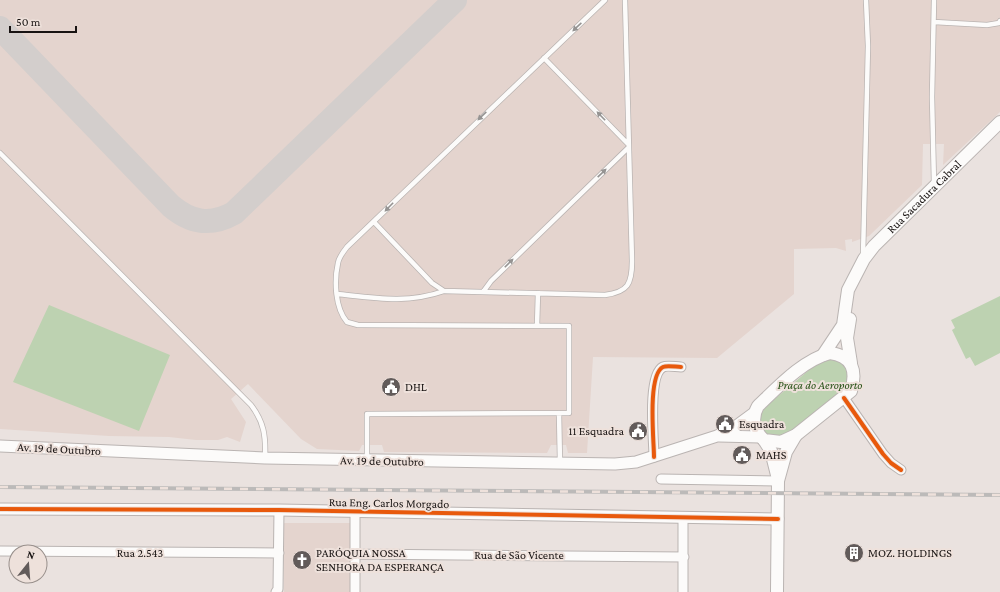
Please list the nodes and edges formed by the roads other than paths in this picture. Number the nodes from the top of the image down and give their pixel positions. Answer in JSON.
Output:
{"nodes":[{"id":1,"x":605,"y":0,"type":"edge"},
{"id":2,"x":625,"y":0,"type":"edge"},
{"id":3,"x":866,"y":0,"type":"edge"},
{"id":4,"x":934,"y":0,"type":"edge"},
{"id":5,"x":1000,"y":21,"type":"edge"},
{"id":6,"x":934,"y":22,"type":"junction"},
{"id":7,"x":544,"y":58,"type":"junction"},
{"id":8,"x":1000,"y":122,"type":"edge"},
{"id":9,"x":628,"y":146,"type":"junction"},
{"id":10,"x":0,"y":153,"type":"edge"},
{"id":11,"x":934,"y":187,"type":"junction"},
{"id":12,"x":374,"y":222,"type":"junction"},
{"id":13,"x":864,"y":259,"type":"junction"},
{"id":14,"x":854,"y":276,"type":"junction"},
{"id":15,"x":444,"y":291,"type":"junction"},
{"id":16,"x":483,"y":292,"type":"junction"},
{"id":17,"x":538,"y":293,"type":"junction"},
{"id":18,"x":337,"y":294,"type":"junction"},
{"id":19,"x":537,"y":326,"type":"junction"},
{"id":20,"x":823,"y":355,"type":"junction"},
{"id":21,"x":851,"y":363,"type":"junction"},
{"id":22,"x":681,"y":367,"type":"dead end"},
{"id":23,"x":844,"y":398,"type":"junction"},
{"id":24,"x":559,"y":413,"type":"junction"},
{"id":25,"x":754,"y":413,"type":"junction"},
{"id":26,"x":796,"y":435,"type":"junction"},
{"id":27,"x":717,"y":436,"type":"junction"},
{"id":28,"x":762,"y":439,"type":"junction"},
{"id":29,"x":0,"y":446,"type":"edge"},
{"id":30,"x":654,"y":457,"type":"junction"},
{"id":31,"x":264,"y":458,"type":"junction"},
{"id":32,"x":368,"y":461,"type":"junction"},
{"id":33,"x":560,"y":463,"type":"junction"},
{"id":34,"x":901,"y":470,"type":"dead end"},
{"id":35,"x":661,"y":479,"type":"dead end"},
{"id":36,"x":778,"y":481,"type":"junction"},
{"id":37,"x":0,"y":509,"type":"edge"},
{"id":38,"x":279,"y":510,"type":"junction"},
{"id":39,"x":355,"y":512,"type":"junction"},
{"id":40,"x":683,"y":518,"type":"junction"},
{"id":41,"x":778,"y":519,"type":"junction"},
{"id":42,"x":0,"y":551,"type":"edge"},
{"id":43,"x":279,"y":553,"type":"junction"},
{"id":44,"x":355,"y":554,"type":"junction"},
{"id":45,"x":684,"y":556,"type":"junction"},
{"id":46,"x":276,"y":592,"type":"edge"},
{"id":47,"x":354,"y":592,"type":"edge"},
{"id":48,"x":683,"y":592,"type":"edge"},
{"id":49,"x":777,"y":592,"type":"edge"}],
"edges":[{"from":1,"to":7,"type":"lane","one_way":true},
{"from":2,"to":9,"type":"lane"},
{"from":3,"to":13,"type":"lane"},
{"from":4,"to":6,"type":"lane"},
{"from":5,"to":6,"type":"lane"},
{"from":6,"to":11,"type":"lane"},
{"from":9,"to":7,"type":"lane","one_way":true},
{"from":7,"to":12,"type":"lane","one_way":true},
{"from":8,"to":11,"type":"main road","name":"Rua Sacadura Cabral"},
{"from":16,"to":9,"type":"lane","one_way":true},
{"from":9,"to":17,"type":"lane"},
{"from":10,"to":31,"type":"lane"},
{"from":11,"to":13,"type":"main road","name":"Rua Sacadura Cabral"},
{"from":12,"to":15,"type":"lane"},
{"from":12,"to":18,"type":"lane"},
{"from":13,"to":14,"type":"main road","name":"Rua Sacadura Cabral"},
{"from":14,"to":20,"type":"main road","name":"Rua Sacadura Cabral"},
{"from":14,"to":21,"type":"main road"},
{"from":15,"to":16,"type":"lane"},
{"from":15,"to":18,"type":"lane"},
{"from":16,"to":17,"type":"lane"},
{"from":17,"to":19,"type":"lane"},
{"from":18,"to":19,"type":"lane"},
{"from":19,"to":24,"type":"lane"},
{"from":20,"to":21,"type":"main road"},
{"from":20,"to":25,"type":"main road"},
{"from":21,"to":23,"type":"main road"},
{"from":22,"to":30,"type":"street"},
{"from":23,"to":26,"type":"main road"},
{"from":23,"to":34,"type":"street"},
{"from":24,"to":32,"type":"lane"},
{"from":24,"to":33,"type":"lane"},
{"from":25,"to":27,"type":"street","name":"Av. 19 de Outubro"},
{"from":25,"to":28,"type":"main road"},
{"from":26,"to":28,"type":"main road"},
{"from":26,"to":36,"type":"main road"},
{"from":27,"to":28,"type":"street"},
{"from":27,"to":30,"type":"street","name":"Av. 19 de Outubro"},
{"from":28,"to":36,"type":"main road"},
{"from":29,"to":31,"type":"street","name":"Av. 19 de Outubro"},
{"from":30,"to":33,"type":"street","name":"Av. 19 de Outubro"},
{"from":31,"to":32,"type":"street","name":"Av. 19 de Outubro"},
{"from":32,"to":33,"type":"street","name":"Av. 19 de Outubro"},
{"from":35,"to":36,"type":"street"},
{"from":36,"to":41,"type":"main road"},
{"from":37,"to":38,"type":"street","name":"Rua Eng. Carlos Morgado"},
{"from":38,"to":39,"type":"street","name":"Rua Eng. Carlos Morgado"},
{"from":38,"to":43,"type":"street"},
{"from":39,"to":40,"type":"street","name":"Rua Eng. Carlos Morgado"},
{"from":39,"to":44,"type":"street"},
{"from":40,"to":41,"type":"street","name":"Rua Eng. Carlos Morgado"},
{"from":40,"to":45,"type":"street"},
{"from":41,"to":49,"type":"main road"},
{"from":42,"to":43,"type":"street","name":"Rua 2.543"},
{"from":43,"to":46,"type":"street"},
{"from":44,"to":45,"type":"street","name":"Rua de São Vicente"},
{"from":44,"to":47,"type":"street"},
{"from":45,"to":48,"type":"street"}]}
